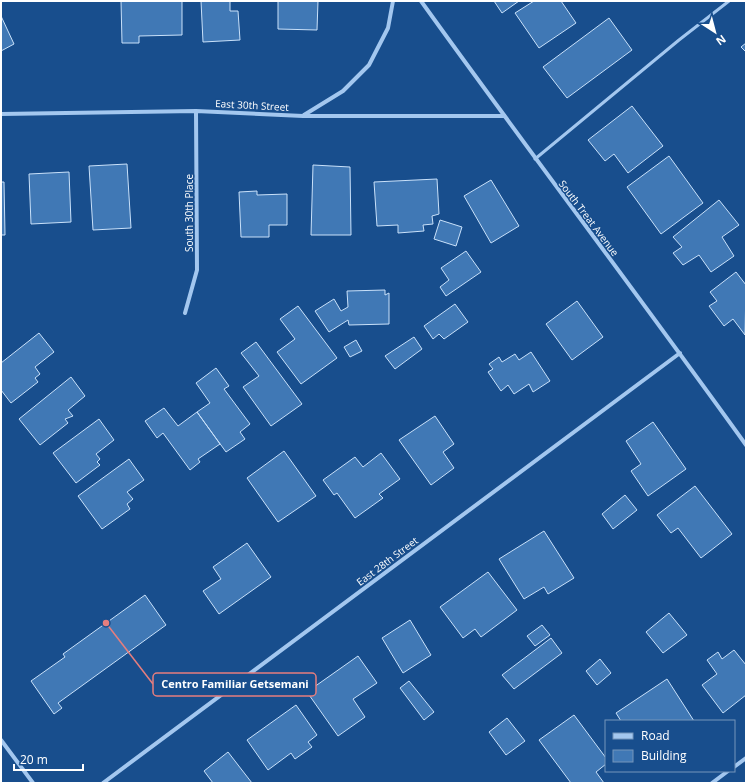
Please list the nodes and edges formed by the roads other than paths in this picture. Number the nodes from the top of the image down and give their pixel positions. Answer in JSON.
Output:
{"nodes":[{"id":1,"x":393,"y":1,"type":"edge"},
{"id":2,"x":421,"y":1,"type":"edge"},
{"id":3,"x":729,"y":1,"type":"edge"},
{"id":4,"x":196,"y":111,"type":"junction"},
{"id":5,"x":1,"y":114,"type":"edge"},
{"id":6,"x":303,"y":116,"type":"junction"},
{"id":7,"x":503,"y":116,"type":"junction"},
{"id":8,"x":535,"y":159,"type":"junction"},
{"id":9,"x":185,"y":313,"type":"dead end"},
{"id":10,"x":680,"y":353,"type":"junction"},
{"id":11,"x":746,"y":445,"type":"edge"},
{"id":12,"x":1,"y":740,"type":"edge"},
{"id":13,"x":746,"y":758,"type":"edge"},
{"id":14,"x":735,"y":766,"type":"edge"},
{"id":15,"x":727,"y":772,"type":"edge"},
{"id":16,"x":32,"y":783,"type":"edge"},
{"id":17,"x":103,"y":783,"type":"edge"},
{"id":18,"x":712,"y":783,"type":"edge"}],
"edges":[{"from":1,"to":6,"type":"street"},
{"from":2,"to":7,"type":"street","name":"South Treat Avenue"},
{"from":3,"to":8,"type":"lane"},
{"from":4,"to":5,"type":"street","name":"East 30th Street"},
{"from":4,"to":6,"type":"street","name":"East 30th Street"},
{"from":4,"to":9,"type":"street","name":"South 30th Place"},
{"from":6,"to":7,"type":"street","name":"East 30th Street"},
{"from":7,"to":8,"type":"street","name":"South Treat Avenue"},
{"from":8,"to":10,"type":"street","name":"South Treat Avenue"},
{"from":10,"to":11,"type":"street","name":"South Treat Avenue"},
{"from":10,"to":17,"type":"street","name":"East 28th Street"},
{"from":12,"to":16,"type":"street"},
{"from":13,"to":14,"type":"street"},
{"from":15,"to":18,"type":"street"}]}
